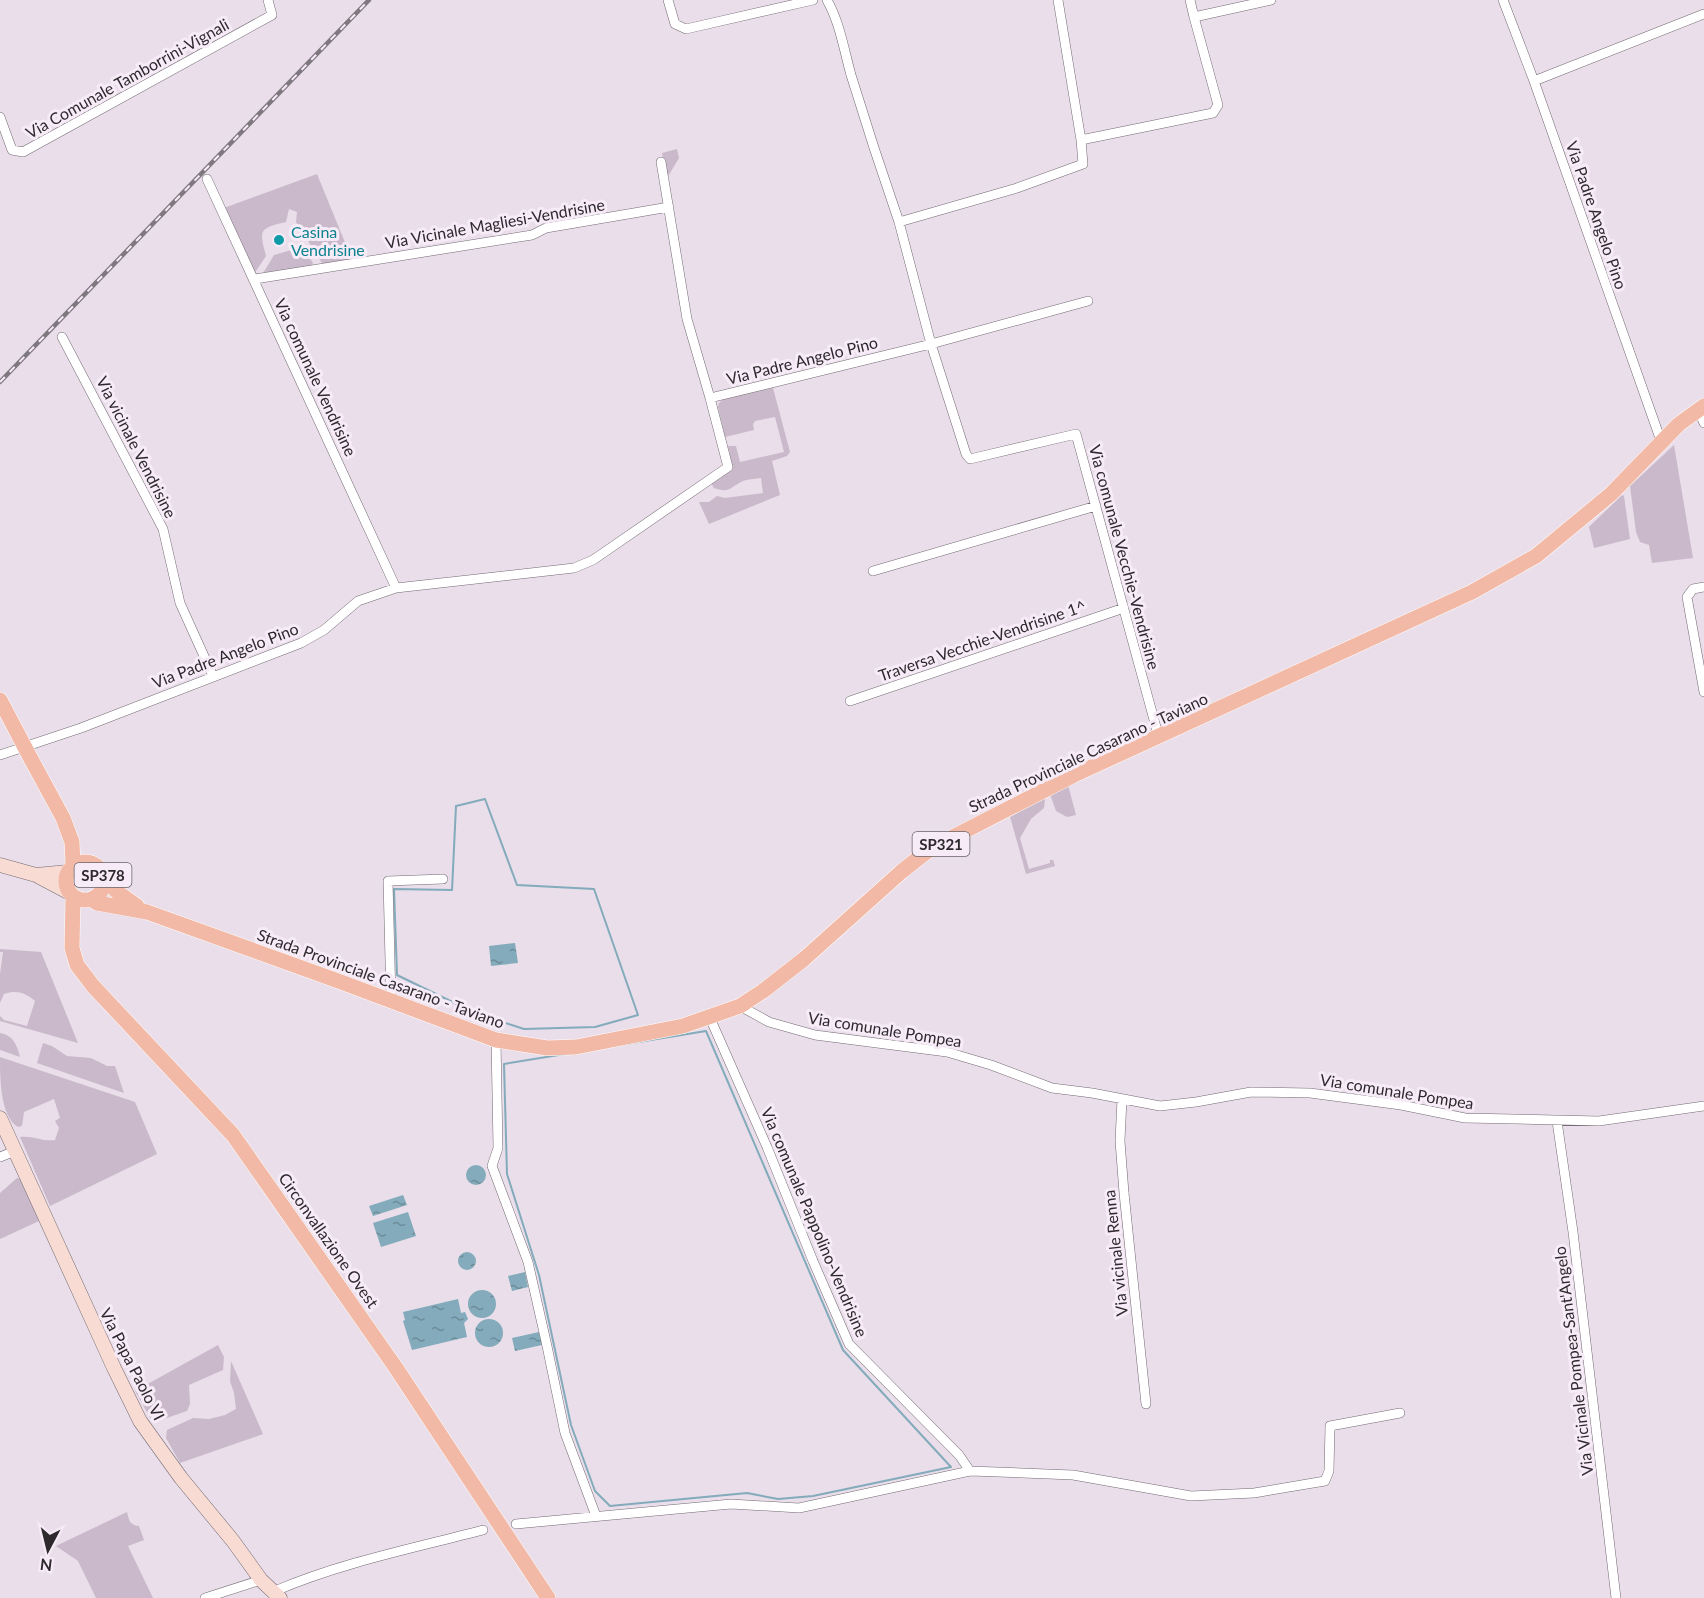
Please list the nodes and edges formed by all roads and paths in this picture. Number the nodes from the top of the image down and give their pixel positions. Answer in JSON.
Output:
{"nodes":[{"id":1,"x":268,"y":0,"type":"edge"},
{"id":2,"x":668,"y":0,"type":"edge"},
{"id":3,"x":813,"y":0,"type":"edge"},
{"id":4,"x":828,"y":0,"type":"edge"},
{"id":5,"x":1058,"y":0,"type":"edge"},
{"id":6,"x":1190,"y":0,"type":"edge"},
{"id":7,"x":1271,"y":0,"type":"edge"},
{"id":8,"x":1503,"y":0,"type":"edge"},
{"id":9,"x":1704,"y":14,"type":"edge"},
{"id":10,"x":1194,"y":17,"type":"junction"},
{"id":11,"x":1534,"y":81,"type":"junction"},
{"id":12,"x":0,"y":117,"type":"edge"},
{"id":13,"x":1082,"y":140,"type":"junction"},
{"id":14,"x":661,"y":162,"type":"dead end"},
{"id":15,"x":207,"y":179,"type":"dead end"},
{"id":16,"x":669,"y":207,"type":"junction"},
{"id":17,"x":899,"y":222,"type":"junction"},
{"id":18,"x":255,"y":279,"type":"junction"},
{"id":19,"x":1088,"y":301,"type":"dead end"},
{"id":20,"x":62,"y":337,"type":"dead end"},
{"id":21,"x":931,"y":344,"type":"junction"},
{"id":22,"x":710,"y":398,"type":"junction"},
{"id":23,"x":1702,"y":413,"type":"edge"},
{"id":24,"x":1661,"y":441,"type":"junction"},
{"id":25,"x":1096,"y":506,"type":"junction"},
{"id":26,"x":873,"y":571,"type":"dead end"},
{"id":27,"x":1704,"y":587,"type":"edge"},
{"id":28,"x":396,"y":588,"type":"junction"},
{"id":29,"x":1124,"y":608,"type":"junction"},
{"id":30,"x":213,"y":676,"type":"junction"},
{"id":31,"x":1704,"y":692,"type":"edge"},
{"id":32,"x":0,"y":700,"type":"edge"},
{"id":33,"x":850,"y":701,"type":"dead end"},
{"id":34,"x":1159,"y":738,"type":"junction"},
{"id":35,"x":0,"y":755,"type":"edge"},
{"id":36,"x":63,"y":818,"type":"junction"},
{"id":37,"x":0,"y":865,"type":"edge"},
{"id":38,"x":70,"y":869,"type":"junction"},
{"id":39,"x":100,"y":871,"type":"junction"},
{"id":40,"x":36,"y":875,"type":"junction"},
{"id":41,"x":443,"y":879,"type":"dead end"},
{"id":42,"x":80,"y":897,"type":"junction"},
{"id":43,"x":147,"y":912,"type":"junction"},
{"id":44,"x":390,"y":1000,"type":"junction"},
{"id":45,"x":740,"y":1006,"type":"junction"},
{"id":46,"x":710,"y":1018,"type":"junction"},
{"id":47,"x":496,"y":1040,"type":"junction"},
{"id":48,"x":1122,"y":1099,"type":"junction"},
{"id":49,"x":1704,"y":1106,"type":"edge"},
{"id":50,"x":0,"y":1118,"type":"edge"},
{"id":51,"x":1557,"y":1120,"type":"junction"},
{"id":52,"x":15,"y":1151,"type":"junction"},
{"id":53,"x":0,"y":1157,"type":"edge"},
{"id":54,"x":1146,"y":1404,"type":"dead end"},
{"id":55,"x":1400,"y":1413,"type":"dead end"},
{"id":56,"x":970,"y":1471,"type":"junction"},
{"id":57,"x":596,"y":1516,"type":"junction"},
{"id":58,"x":516,"y":1524,"type":"dead end"},
{"id":59,"x":483,"y":1530,"type":"dead end"},
{"id":60,"x":261,"y":1580,"type":"junction"},
{"id":61,"x":278,"y":1595,"type":"edge"},
{"id":62,"x":205,"y":1598,"type":"edge"},
{"id":63,"x":548,"y":1598,"type":"edge"},
{"id":64,"x":1616,"y":1598,"type":"edge"}],
"edges":[{"from":1,"to":12,"type":"street","name":"Via Comunale Tamborrini-Vignali"},
{"from":2,"to":3,"type":"street"},
{"from":4,"to":17,"type":"street"},
{"from":5,"to":13,"type":"street"},
{"from":6,"to":10,"type":"street"},
{"from":7,"to":10,"type":"street"},
{"from":8,"to":11,"type":"street","name":"Via Padre Angelo Pino"},
{"from":9,"to":11,"type":"street"},
{"from":10,"to":13,"type":"street"},
{"from":11,"to":24,"type":"street","name":"Via Padre Angelo Pino"},
{"from":13,"to":17,"type":"street"},
{"from":14,"to":16,"type":"street"},
{"from":15,"to":18,"type":"street","name":"Via comunale Vendrisine"},
{"from":16,"to":18,"type":"street","name":"Via Vicinale Magliesi-Vendrisine"},
{"from":16,"to":22,"type":"street"},
{"from":17,"to":21,"type":"street"},
{"from":18,"to":28,"type":"street","name":"Via comunale Vendrisine"},
{"from":19,"to":21,"type":"street","name":"Via Padre Angelo Pino"},
{"from":20,"to":30,"type":"street","name":"Via vicinale Vendrisine"},
{"from":21,"to":22,"type":"street","name":"Via Padre Angelo Pino"},
{"from":21,"to":25,"type":"street","name":"Via comunale Vecchie-Vendrisine"},
{"from":22,"to":28,"type":"street","name":"Via Padre Angelo Pino"},
{"from":23,"to":24,"type":"main road","name":"Strada Provinciale Casarano - Taviano","number":"SP321"},
{"from":24,"to":34,"type":"main road","name":"Strada Provinciale Casarano - Taviano","number":"SP321"},
{"from":25,"to":26,"type":"street"},
{"from":25,"to":29,"type":"street","name":"Via comunale Vecchie-Vendrisine"},
{"from":27,"to":31,"type":"street"},
{"from":28,"to":30,"type":"street","name":"Via Padre Angelo Pino"},
{"from":29,"to":33,"type":"street","name":"Traversa Vecchie-Vendrisine 1^"},
{"from":29,"to":34,"type":"street","name":"Via comunale Vecchie-Vendrisine"},
{"from":30,"to":35,"type":"street","name":"Via Padre Angelo Pino"},
{"from":32,"to":36,"type":"main road","number":"SP378","bridge":true},
{"from":34,"to":45,"type":"main road","name":"Strada Provinciale Casarano - Taviano","number":"SP321"},
{"from":36,"to":38,"type":"main road","number":"SP378"},
{"from":36,"to":39,"type":"main road","number":"SP378"},
{"from":37,"to":40,"type":"street"},
{"from":38,"to":39,"type":"main road","number":"SP378"},
{"from":38,"to":40,"type":"street"},
{"from":38,"to":42,"type":"main road","number":"SP378"},
{"from":39,"to":42,"type":"main road","number":"SP378"},
{"from":39,"to":43,"type":"main road"},
{"from":40,"to":42,"type":"street"},
{"from":41,"to":44,"type":"street"},
{"from":42,"to":43,"type":"main road","name":"Strada Provinciale Casarano - Taviano","number":"SP321"},
{"from":42,"to":63,"type":"main road","name":"Circonvallazione Ovest"},
{"from":43,"to":44,"type":"main road","name":"Strada Provinciale Casarano - Taviano","number":"SP321"},
{"from":44,"to":47,"type":"main road","name":"Strada Provinciale Casarano - Taviano","number":"SP321"},
{"from":45,"to":46,"type":"main road","name":"Strada Provinciale Casarano - Taviano","number":"SP321"},
{"from":45,"to":48,"type":"street","name":"Via comunale Pompea"},
{"from":46,"to":47,"type":"main road","name":"Strada Provinciale Casarano - Taviano","number":"SP321"},
{"from":46,"to":56,"type":"street","name":"Via comunale Pappolino-Vendrisine"},
{"from":47,"to":57,"type":"street"},
{"from":48,"to":51,"type":"street","name":"Via comunale Pompea"},
{"from":48,"to":54,"type":"street","name":"Via vicinale Renna"},
{"from":49,"to":51,"type":"street","name":"Via comunale Pompea"},
{"from":50,"to":52,"type":"street","name":"Via Papa Paolo VI"},
{"from":51,"to":64,"type":"street","name":"Via Vicinale Pompea-Sant'Angelo"},
{"from":52,"to":53,"type":"street"},
{"from":52,"to":60,"type":"street","name":"Via Papa Paolo VI"},
{"from":55,"to":56,"type":"street"},
{"from":56,"to":57,"type":"street"},
{"from":57,"to":58,"type":"street"},
{"from":59,"to":61,"type":"street"},
{"from":60,"to":61,"type":"street","name":"Via Papa Paolo VI"},
{"from":60,"to":62,"type":"street"}]}
